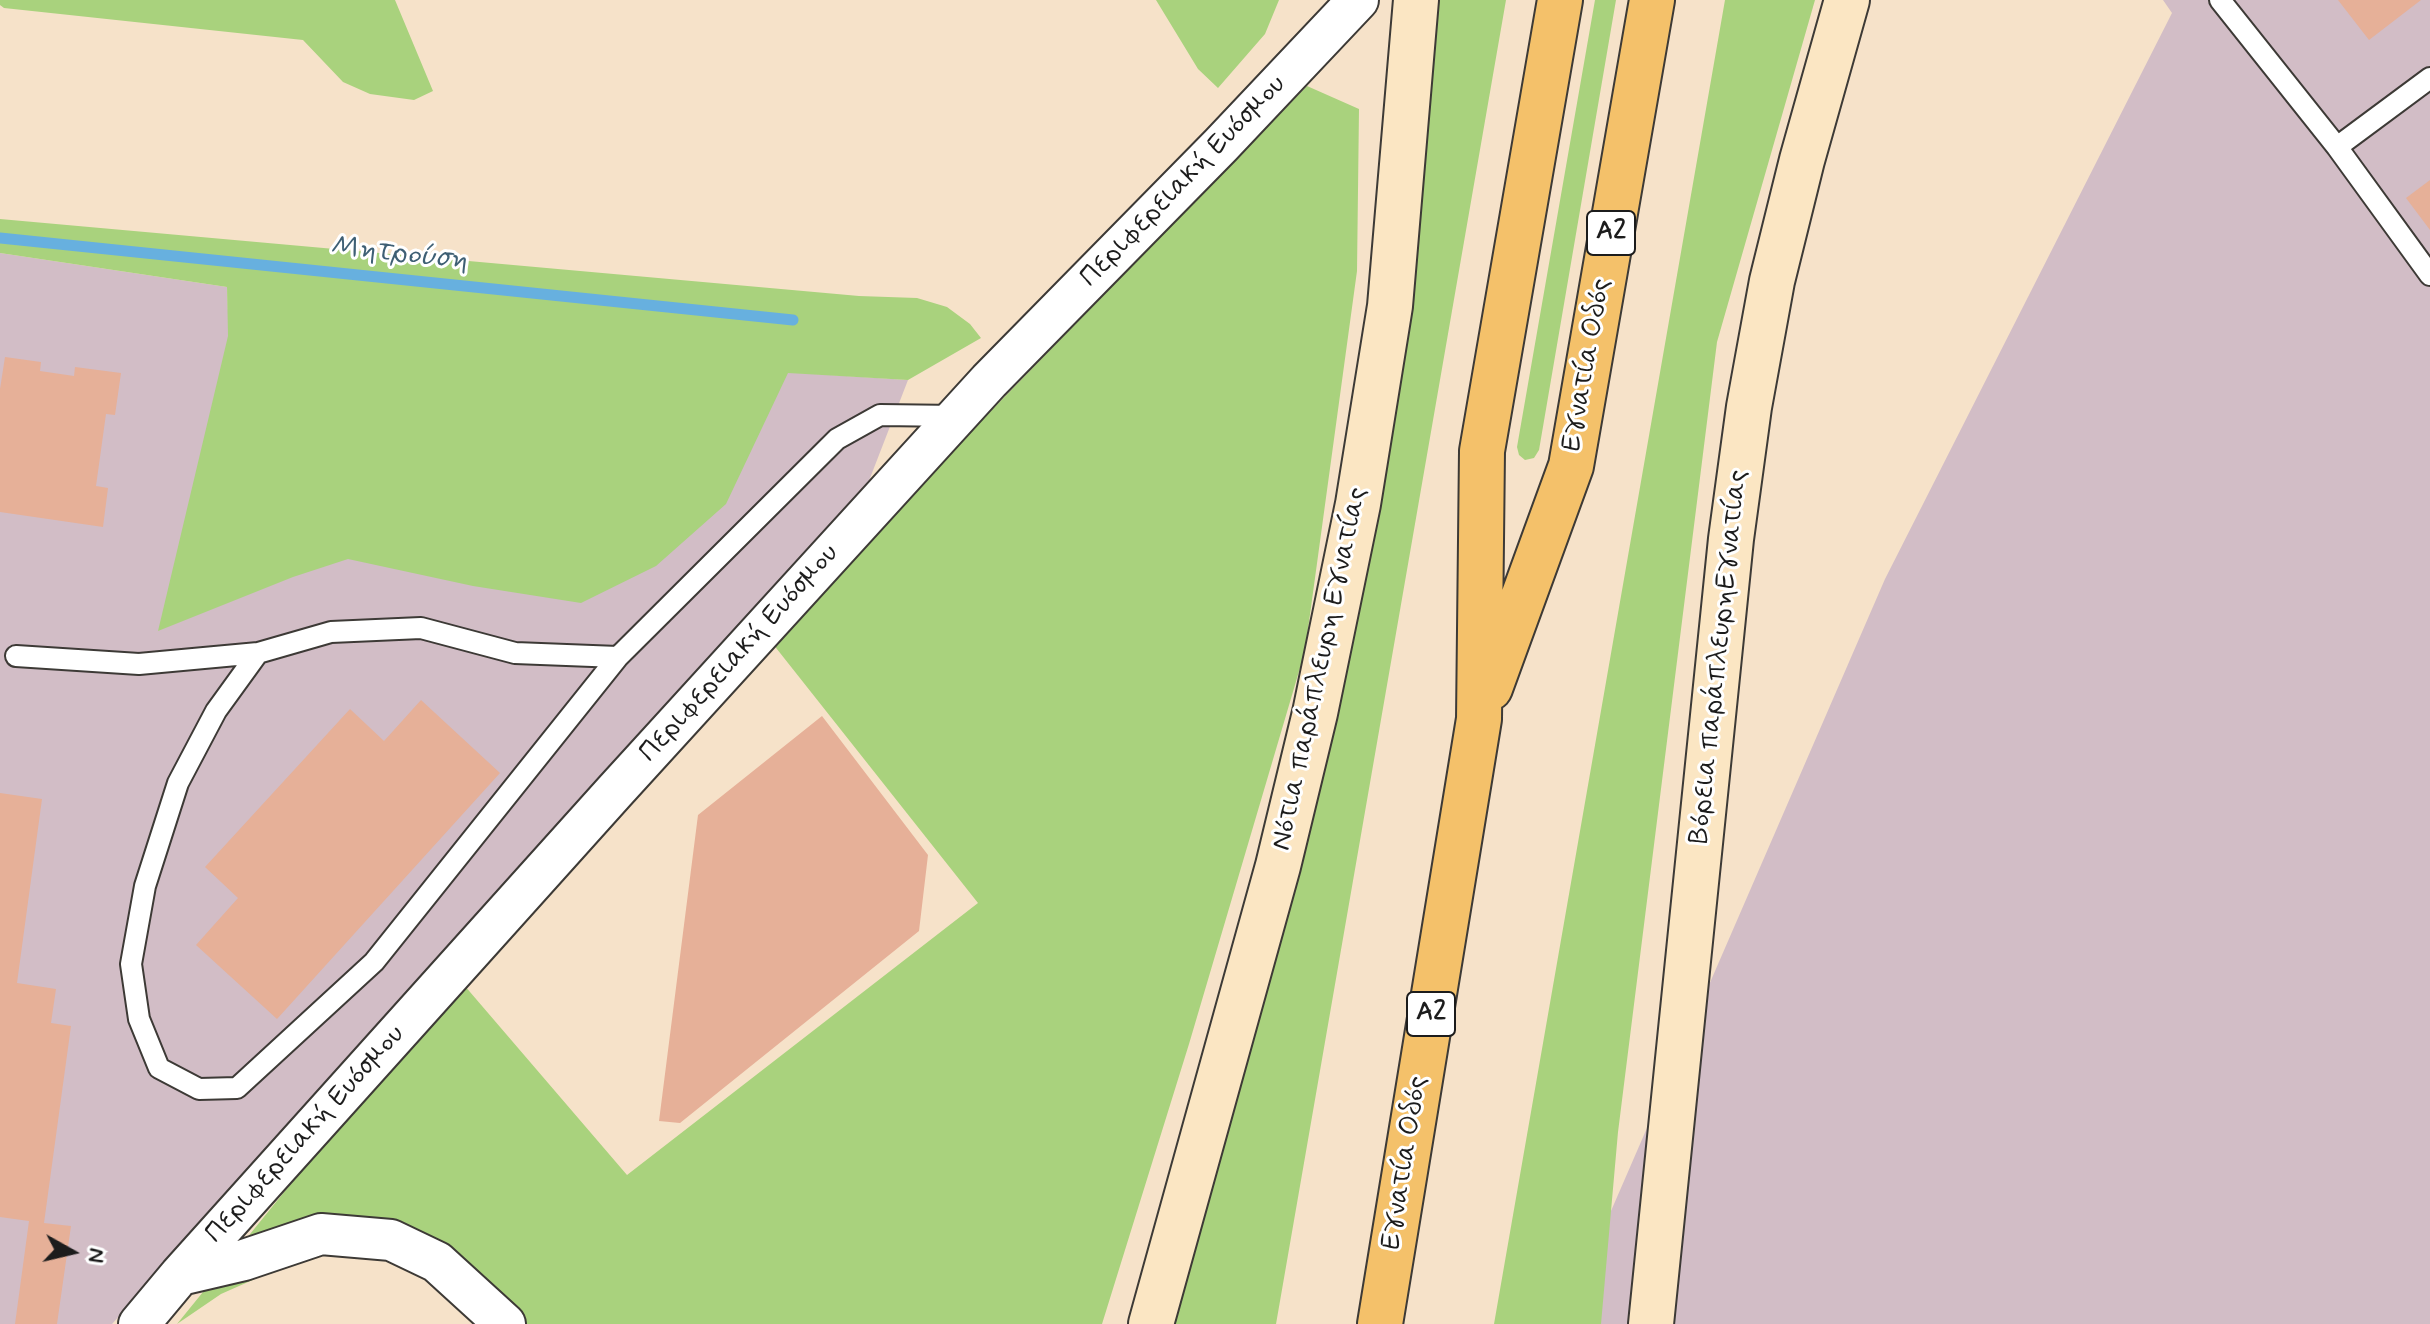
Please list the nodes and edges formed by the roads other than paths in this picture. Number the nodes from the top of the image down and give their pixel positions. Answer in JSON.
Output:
{"nodes":[{"id":1,"x":1358,"y":0,"type":"edge"},
{"id":2,"x":1416,"y":0,"type":"edge"},
{"id":3,"x":1560,"y":0,"type":"edge"},
{"id":4,"x":1652,"y":0,"type":"edge"},
{"id":5,"x":1847,"y":0,"type":"edge"},
{"id":6,"x":2220,"y":0,"type":"edge"},
{"id":7,"x":2430,"y":78,"type":"edge"},
{"id":8,"x":2337,"y":147,"type":"junction"},
{"id":9,"x":2430,"y":275,"type":"edge"},
{"id":10,"x":958,"y":416,"type":"junction"},
{"id":11,"x":258,"y":653,"type":"junction"},
{"id":12,"x":16,"y":656,"type":"dead end"},
{"id":13,"x":618,"y":657,"type":"junction"},
{"id":14,"x":1479,"y":719,"type":"junction"},
{"id":15,"x":180,"y":1275,"type":"junction"},
{"id":16,"x":139,"y":1324,"type":"edge"},
{"id":17,"x":505,"y":1324,"type":"edge"},
{"id":18,"x":1151,"y":1324,"type":"edge"},
{"id":19,"x":1380,"y":1324,"type":"edge"},
{"id":20,"x":1651,"y":1324,"type":"edge"}],
"edges":[{"from":1,"to":10,"type":"street","name":"Περιφερειακή Ευόσμου"},
{"from":2,"to":18,"type":"street","name":"Νότια παράπλευρη Εγνατίας"},
{"from":3,"to":14,"type":"highway","name":"Εγνατία Οδός","number":"Α2"},
{"from":4,"to":14,"type":"highway","name":"Εγνατία Οδός","number":"Α2"},
{"from":5,"to":20,"type":"street","name":"Βόρεια παράπλευρηΕγνατίας"},
{"from":6,"to":8,"type":"lane"},
{"from":7,"to":8,"type":"lane"},
{"from":8,"to":9,"type":"lane"},
{"from":10,"to":13,"type":"lane"},
{"from":10,"to":15,"type":"street","name":"Περιφερειακή Ευόσμου"},
{"from":11,"to":12,"type":"lane"},
{"from":11,"to":13,"type":"lane"},
{"from":11,"to":13,"type":"lane"},
{"from":14,"to":19,"type":"highway","name":"Εγνατία Οδός","number":"Α2"},
{"from":15,"to":16,"type":"street","name":"Περιφερειακή Ευόσμου"},
{"from":15,"to":17,"type":"street"}]}
